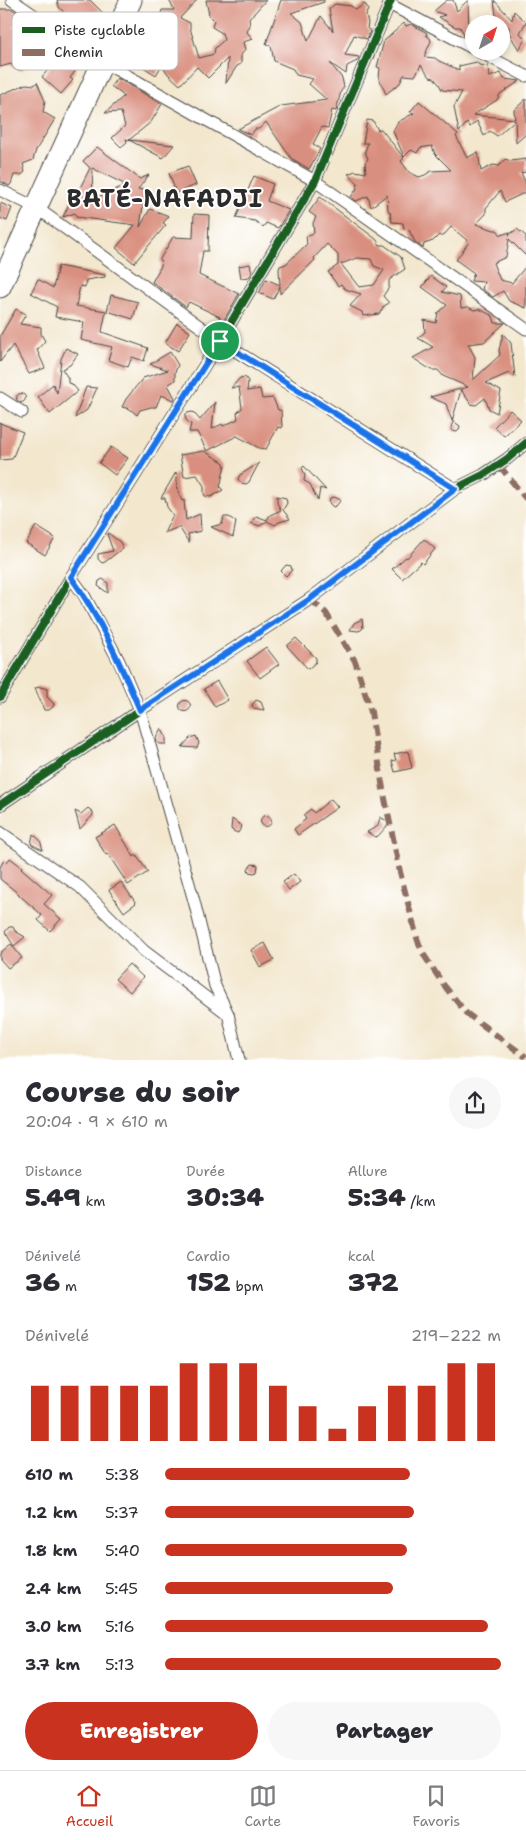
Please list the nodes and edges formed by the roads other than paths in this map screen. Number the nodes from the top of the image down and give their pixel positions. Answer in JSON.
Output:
{"nodes":[{"id":1,"x":12,"y":0,"type":"edge"},
{"id":2,"x":132,"y":0,"type":"edge"},
{"id":3,"x":390,"y":2,"type":"edge"},
{"id":4,"x":30,"y":12,"type":"edge"},
{"id":5,"x":127,"y":12,"type":"edge"},
{"id":6,"x":465,"y":44,"type":"edge"},
{"id":7,"x":495,"y":60,"type":"edge"},
{"id":8,"x":100,"y":70,"type":"edge"},
{"id":9,"x":118,"y":70,"type":"edge"},
{"id":10,"x":526,"y":76,"type":"edge"},
{"id":11,"x":315,"y":181,"type":"junction"},
{"id":12,"x":0,"y":190,"type":"edge"},
{"id":13,"x":37,"y":208,"type":"junction"},
{"id":14,"x":0,"y":287,"type":"edge"},
{"id":15,"x":526,"y":329,"type":"edge"},
{"id":16,"x":220,"y":341,"type":"junction"},
{"id":17,"x":0,"y":398,"type":"edge"},
{"id":18,"x":22,"y":412,"type":"dead end"},
{"id":19,"x":526,"y":443,"type":"edge"},
{"id":20,"x":455,"y":489,"type":"junction"},
{"id":21,"x":71,"y":577,"type":"junction"},
{"id":22,"x":0,"y":697,"type":"edge"},
{"id":23,"x":140,"y":710,"type":"junction"},
{"id":24,"x":0,"y":805,"type":"edge"},
{"id":25,"x":0,"y":832,"type":"edge"},
{"id":26,"x":228,"y":1014,"type":"junction"},
{"id":27,"x":239,"y":1060,"type":"edge"}],
"edges":[{"from":1,"to":4,"type":"street"},
{"from":2,"to":5,"type":"highway"},
{"from":3,"to":6,"type":"street"},
{"from":3,"to":11,"type":"street"},
{"from":7,"to":10,"type":"street"},
{"from":8,"to":13,"type":"highway"},
{"from":9,"to":11,"type":"street"},
{"from":11,"to":15,"type":"street"},
{"from":11,"to":16,"type":"street"},
{"from":12,"to":13,"type":"street"},
{"from":13,"to":14,"type":"highway"},
{"from":13,"to":16,"type":"street"},
{"from":16,"to":20,"type":"street"},
{"from":16,"to":21,"type":"street"},
{"from":17,"to":18,"type":"street"},
{"from":19,"to":20,"type":"street"},
{"from":20,"to":23,"type":"street"},
{"from":21,"to":22,"type":"street"},
{"from":21,"to":23,"type":"street"},
{"from":23,"to":24,"type":"street"},
{"from":23,"to":26,"type":"street"},
{"from":25,"to":26,"type":"street"},
{"from":26,"to":27,"type":"street"}]}
